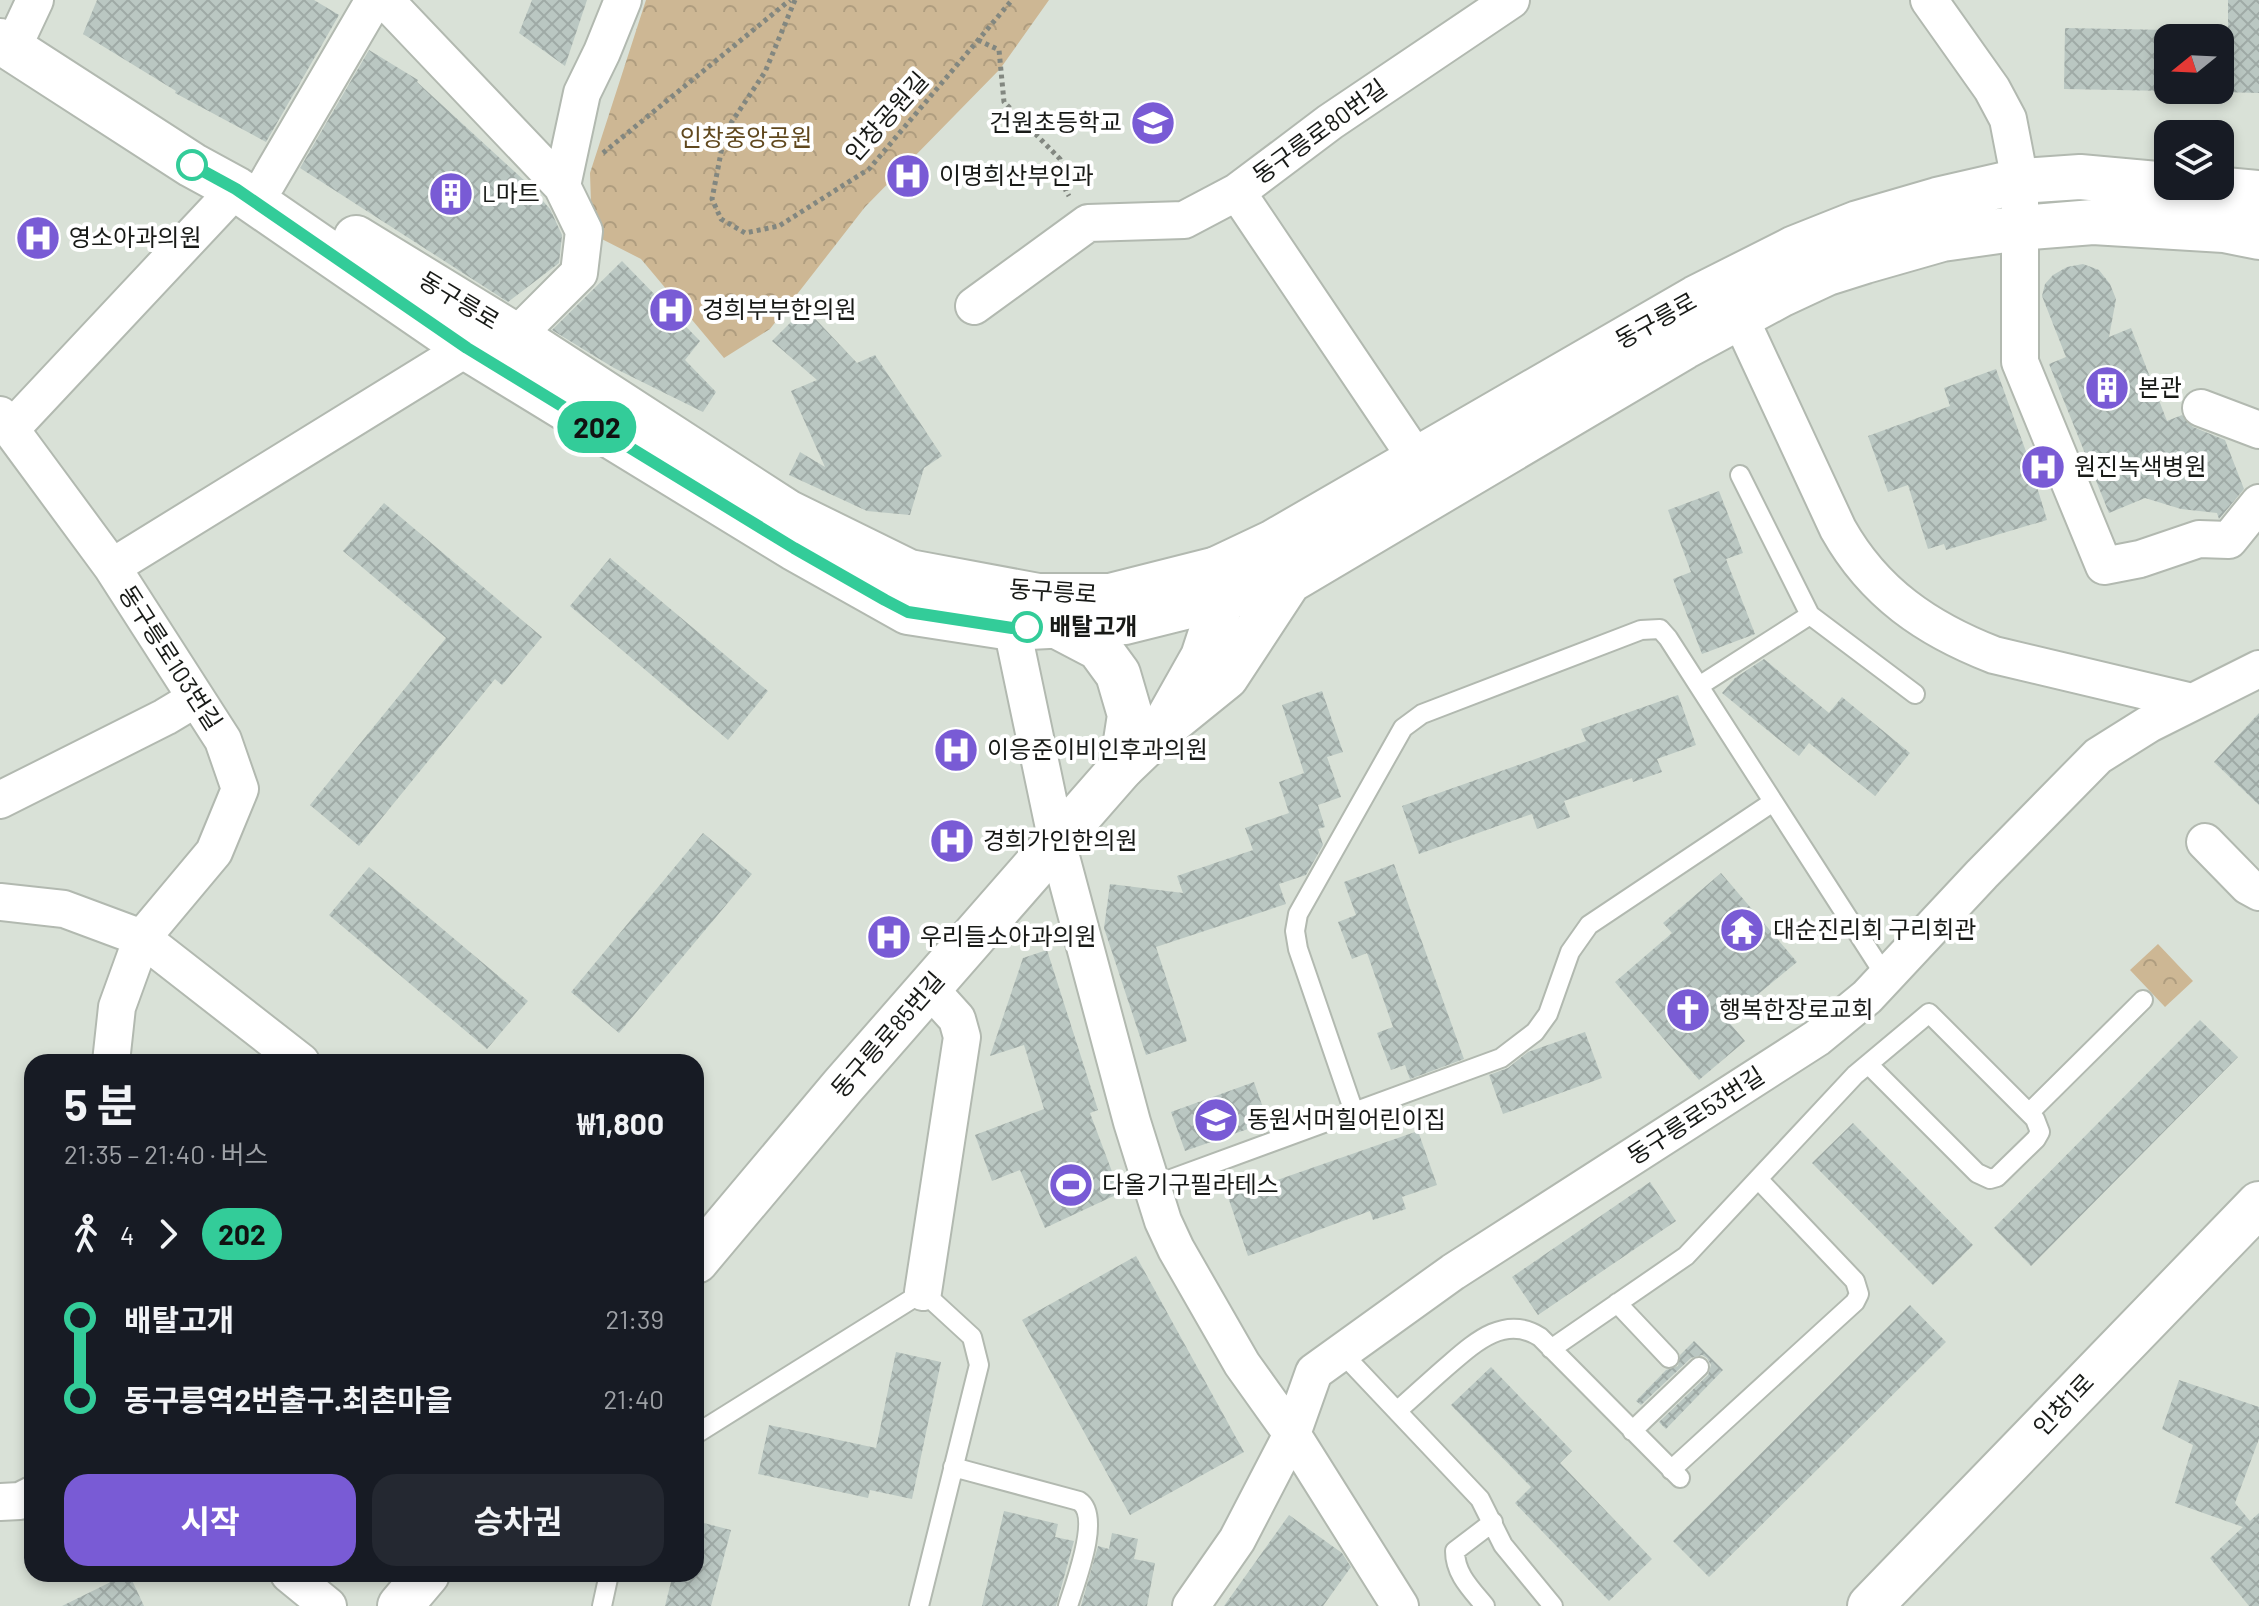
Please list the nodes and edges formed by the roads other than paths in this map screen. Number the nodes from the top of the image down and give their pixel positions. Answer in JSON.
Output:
{"nodes":[{"id":1,"x":374,"y":0,"type":"edge"},
{"id":2,"x":385,"y":0,"type":"edge"},
{"id":3,"x":623,"y":0,"type":"edge"},
{"id":4,"x":1511,"y":0,"type":"edge"},
{"id":5,"x":1929,"y":0,"type":"edge"},
{"id":6,"x":14,"y":27,"type":"edge"},
{"id":7,"x":2020,"y":181,"type":"junction"},
{"id":8,"x":2154,"y":184,"type":"edge"},
{"id":9,"x":252,"y":186,"type":"junction"},
{"id":10,"x":562,"y":186,"type":"junction"},
{"id":11,"x":2234,"y":191,"type":"edge"},
{"id":12,"x":1237,"y":192,"type":"junction"},
{"id":13,"x":2259,"y":193,"type":"edge"},
{"id":14,"x":2247,"y":224,"type":"edge"},
{"id":15,"x":2020,"y":228,"type":"junction"},
{"id":16,"x":974,"y":306,"type":"dead end"},
{"id":17,"x":1740,"y":318,"type":"junction"},
{"id":18,"x":516,"y":336,"type":"junction"},
{"id":19,"x":467,"y":348,"type":"junction"},
{"id":20,"x":2201,"y":408,"type":"dead end"},
{"id":21,"x":5,"y":422,"type":"edge"},
{"id":22,"x":2259,"y":430,"type":"edge"},
{"id":23,"x":1416,"y":458,"type":"junction"},
{"id":24,"x":1740,"y":475,"type":"dead end"},
{"id":25,"x":2259,"y":503,"type":"edge"},
{"id":26,"x":112,"y":567,"type":"junction"},
{"id":27,"x":1289,"y":581,"type":"junction"},
{"id":28,"x":1219,"y":584,"type":"junction"},
{"id":29,"x":1810,"y":615,"type":"junction"},
{"id":30,"x":1057,"y":626,"type":"junction"},
{"id":31,"x":1012,"y":628,"type":"junction"},
{"id":32,"x":2259,"y":669,"type":"edge"},
{"id":33,"x":1699,"y":686,"type":"junction"},
{"id":34,"x":1915,"y":694,"type":"dead end"},
{"id":35,"x":195,"y":699,"type":"junction"},
{"id":36,"x":2192,"y":702,"type":"junction"},
{"id":37,"x":1163,"y":728,"type":"junction"},
{"id":38,"x":1122,"y":767,"type":"junction"},
{"id":39,"x":0,"y":800,"type":"edge"},
{"id":40,"x":1773,"y":802,"type":"junction"},
{"id":41,"x":1057,"y":842,"type":"junction"},
{"id":42,"x":2205,"y":842,"type":"dead end"},
{"id":43,"x":2259,"y":892,"type":"edge"},
{"id":44,"x":0,"y":902,"type":"edge"},
{"id":45,"x":142,"y":938,"type":"junction"},
{"id":46,"x":1886,"y":977,"type":"junction"},
{"id":47,"x":929,"y":988,"type":"junction"},
{"id":48,"x":2143,"y":1000,"type":"dead end"},
{"id":49,"x":112,"y":1054,"type":"edge"},
{"id":50,"x":291,"y":1054,"type":"edge"},
{"id":51,"x":1868,"y":1064,"type":"junction"},
{"id":52,"x":1354,"y":1112,"type":"junction"},
{"id":53,"x":2029,"y":1113,"type":"junction"},
{"id":54,"x":1758,"y":1179,"type":"junction"},
{"id":55,"x":1152,"y":1186,"type":"junction"},
{"id":56,"x":2259,"y":1204,"type":"edge"},
{"id":57,"x":704,"y":1251,"type":"edge"},
{"id":58,"x":923,"y":1292,"type":"junction"},
{"id":59,"x":1617,"y":1303,"type":"junction"},
{"id":60,"x":1551,"y":1349,"type":"junction"},
{"id":61,"x":1341,"y":1352,"type":"junction"},
{"id":62,"x":1669,"y":1358,"type":"dead end"},
{"id":63,"x":1699,"y":1367,"type":"dead end"},
{"id":64,"x":1397,"y":1411,"type":"junction"},
{"id":65,"x":704,"y":1429,"type":"edge"},
{"id":66,"x":1632,"y":1431,"type":"junction"},
{"id":67,"x":1292,"y":1434,"type":"junction"},
{"id":68,"x":953,"y":1467,"type":"junction"},
{"id":69,"x":24,"y":1499,"type":"edge"},
{"id":70,"x":0,"y":1502,"type":"edge"},
{"id":71,"x":1493,"y":1522,"type":"junction"},
{"id":72,"x":299,"y":1582,"type":"edge"},
{"id":73,"x":420,"y":1582,"type":"edge"},
{"id":74,"x":607,"y":1582,"type":"edge"},
{"id":75,"x":328,"y":1606,"type":"edge"},
{"id":76,"x":400,"y":1606,"type":"edge"},
{"id":77,"x":602,"y":1606,"type":"edge"},
{"id":78,"x":919,"y":1606,"type":"edge"},
{"id":79,"x":1068,"y":1606,"type":"edge"},
{"id":80,"x":1191,"y":1606,"type":"edge"},
{"id":81,"x":1400,"y":1606,"type":"edge"},
{"id":82,"x":1485,"y":1606,"type":"edge"},
{"id":83,"x":1553,"y":1606,"type":"edge"},
{"id":84,"x":1870,"y":1606,"type":"edge"}],
"edges":[{"from":1,"to":9,"type":"street"},
{"from":2,"to":10,"type":"street"},
{"from":3,"to":10,"type":"street"},
{"from":4,"to":12,"type":"street","name":"동구릉로80번길"},
{"from":5,"to":7,"type":"street"},
{"from":6,"to":9,"type":"main road","name":"동구릉로"},
{"from":7,"to":8,"type":"main road","name":"동구릉로"},
{"from":7,"to":15,"type":"street"},
{"from":7,"to":23,"type":"main road","name":"동구릉로"},
{"from":9,"to":18,"type":"main road","name":"동구릉로"},
{"from":9,"to":19,"type":"main road","name":"동구릉로"},
{"from":9,"to":21,"type":"street"},
{"from":10,"to":18,"type":"street"},
{"from":11,"to":13,"type":"main road"},
{"from":12,"to":16,"type":"street"},
{"from":12,"to":23,"type":"street","name":"동구릉로80번길"},
{"from":14,"to":15,"type":"main road","name":"동구릉로"},
{"from":15,"to":17,"type":"main road","name":"동구릉로"},
{"from":15,"to":25,"type":"street"},
{"from":17,"to":27,"type":"main road","name":"동구릉로"},
{"from":17,"to":36,"type":"street"},
{"from":18,"to":28,"type":"main road","name":"동구릉로"},
{"from":19,"to":26,"type":"street","name":"동구릉로103번길"},
{"from":19,"to":31,"type":"main road","name":"동구릉로"},
{"from":20,"to":22,"type":"street"},
{"from":21,"to":26,"type":"street"},
{"from":23,"to":28,"type":"main road","name":"동구릉로"},
{"from":24,"to":29,"type":"lane"},
{"from":26,"to":35,"type":"street","name":"동구릉로103번길"},
{"from":27,"to":28,"type":"main road","name":"동구릉로"},
{"from":27,"to":37,"type":"main road"},
{"from":28,"to":30,"type":"main road","name":"동구릉로"},
{"from":28,"to":37,"type":"main road","name":"동구릉로85번길"},
{"from":29,"to":33,"type":"lane"},
{"from":29,"to":34,"type":"lane"},
{"from":30,"to":31,"type":"main road","name":"동구릉로"},
{"from":30,"to":38,"type":"main road"},
{"from":31,"to":41,"type":"street"},
{"from":32,"to":36,"type":"street","name":"동구릉로53번길"},
{"from":33,"to":40,"type":"lane"},
{"from":33,"to":52,"type":"lane"},
{"from":35,"to":39,"type":"street"},
{"from":35,"to":45,"type":"street","name":"동구릉로103번길"},
{"from":36,"to":46,"type":"street","name":"동구릉로53번길"},
{"from":37,"to":38,"type":"main road","name":"동구릉로85번길"},
{"from":38,"to":41,"type":"main road","name":"동구릉로85번길"},
{"from":40,"to":46,"type":"lane"},
{"from":40,"to":52,"type":"lane"},
{"from":41,"to":47,"type":"main road","name":"동구릉로85번길"},
{"from":41,"to":55,"type":"street"},
{"from":42,"to":43,"type":"street"},
{"from":44,"to":45,"type":"street"},
{"from":45,"to":49,"type":"street"},
{"from":45,"to":50,"type":"street"},
{"from":46,"to":61,"type":"street","name":"동구릉로53번길"},
{"from":47,"to":57,"type":"main road","name":"동구릉로85번길"},
{"from":47,"to":58,"type":"street"},
{"from":48,"to":53,"type":"lane"},
{"from":51,"to":53,"type":"lane"},
{"from":51,"to":53,"type":"lane"},
{"from":51,"to":54,"type":"lane"},
{"from":52,"to":55,"type":"lane"},
{"from":54,"to":59,"type":"lane"},
{"from":54,"to":66,"type":"lane"},
{"from":55,"to":67,"type":"street"},
{"from":56,"to":84,"type":"main road","name":"인창1로"},
{"from":58,"to":65,"type":"lane"},
{"from":58,"to":68,"type":"lane"},
{"from":59,"to":60,"type":"lane"},
{"from":59,"to":62,"type":"lane"},
{"from":60,"to":64,"type":"lane"},
{"from":60,"to":66,"type":"lane"},
{"from":61,"to":64,"type":"lane"},
{"from":61,"to":67,"type":"street","name":"동구릉로53번길"},
{"from":63,"to":66,"type":"lane"},
{"from":64,"to":71,"type":"lane"},
{"from":67,"to":80,"type":"street","name":"동구릉로53번길"},
{"from":67,"to":81,"type":"street"},
{"from":68,"to":78,"type":"lane"},
{"from":68,"to":79,"type":"lane"},
{"from":69,"to":70,"type":"street"},
{"from":71,"to":82,"type":"lane"},
{"from":71,"to":83,"type":"lane"},
{"from":72,"to":75,"type":"street"},
{"from":73,"to":76,"type":"main road"},
{"from":74,"to":77,"type":"lane"}]}
